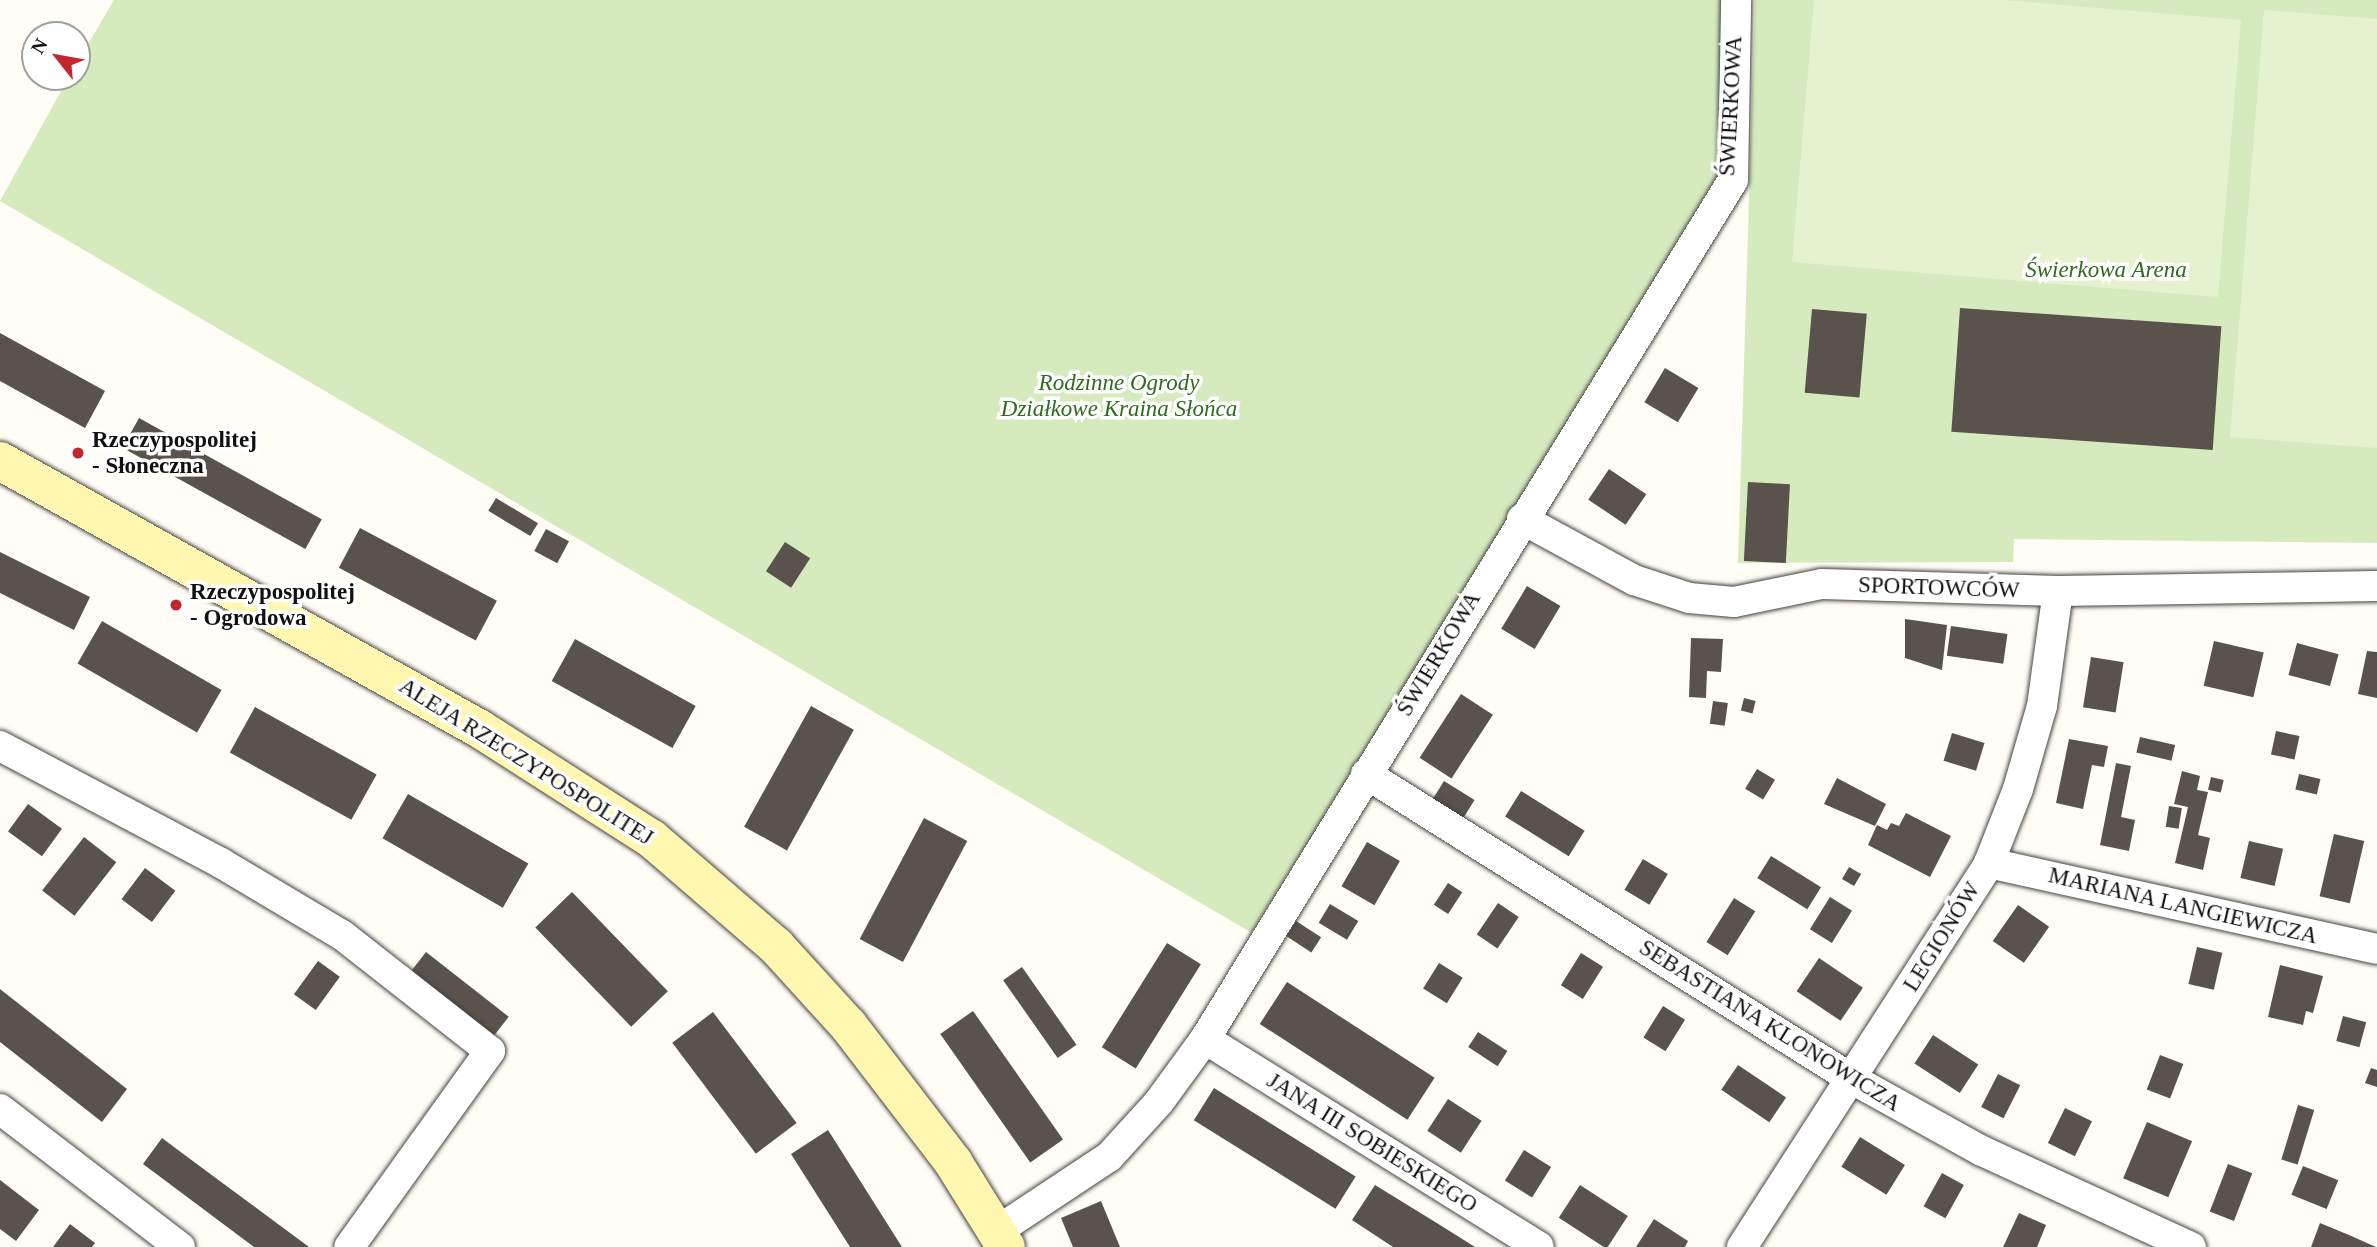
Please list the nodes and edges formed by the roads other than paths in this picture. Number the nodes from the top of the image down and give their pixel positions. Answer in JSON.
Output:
{"nodes":[{"id":1,"x":1736,"y":0,"type":"edge"},
{"id":2,"x":0,"y":461,"type":"edge"},
{"id":3,"x":1522,"y":519,"type":"junction"},
{"id":4,"x":2377,"y":586,"type":"edge"},
{"id":5,"x":2058,"y":591,"type":"junction"},
{"id":6,"x":0,"y":746,"type":"edge"},
{"id":7,"x":1366,"y":774,"type":"junction"},
{"id":8,"x":1989,"y":863,"type":"junction"},
{"id":9,"x":2377,"y":949,"type":"edge"},
{"id":10,"x":1205,"y":1039,"type":"junction"},
{"id":11,"x":1852,"y":1080,"type":"junction"},
{"id":12,"x":0,"y":1109,"type":"edge"},
{"id":13,"x":1002,"y":1239,"type":"edge"},
{"id":14,"x":180,"y":1247,"type":"edge"},
{"id":15,"x":349,"y":1247,"type":"edge"},
{"id":16,"x":1539,"y":1247,"type":"edge"},
{"id":17,"x":1742,"y":1247,"type":"edge"},
{"id":18,"x":2191,"y":1247,"type":"edge"}],
"edges":[{"from":1,"to":3,"type":"street","name":"ŚWIERKOWA"},
{"from":2,"to":13,"type":"street","name":"ALEJA RZECZYPOSPOLITEJ"},
{"from":3,"to":5,"type":"street","name":"SPORTOWCÓW"},
{"from":3,"to":7,"type":"street","name":"ŚWIERKOWA"},
{"from":4,"to":5,"type":"street","name":"SPORTOWCÓW"},
{"from":5,"to":8,"type":"street","name":"LEGIONÓW"},
{"from":6,"to":15,"type":"street"},
{"from":7,"to":10,"type":"street","name":"ŚWIERKOWA"},
{"from":7,"to":11,"type":"street","name":"SEBASTIANA KLONOWICZA"},
{"from":8,"to":9,"type":"street","name":"MARIANA LANGIEWICZA"},
{"from":8,"to":11,"type":"street","name":"LEGIONÓW"},
{"from":10,"to":13,"type":"street","name":"ŚWIERKOWA"},
{"from":10,"to":16,"type":"street","name":"JANA III SOBIESKIEGO"},
{"from":11,"to":17,"type":"street","name":"LEGIONÓW"},
{"from":11,"to":18,"type":"street","name":"SEBASTIANA KLONOWICZA"},
{"from":12,"to":14,"type":"street"}]}
